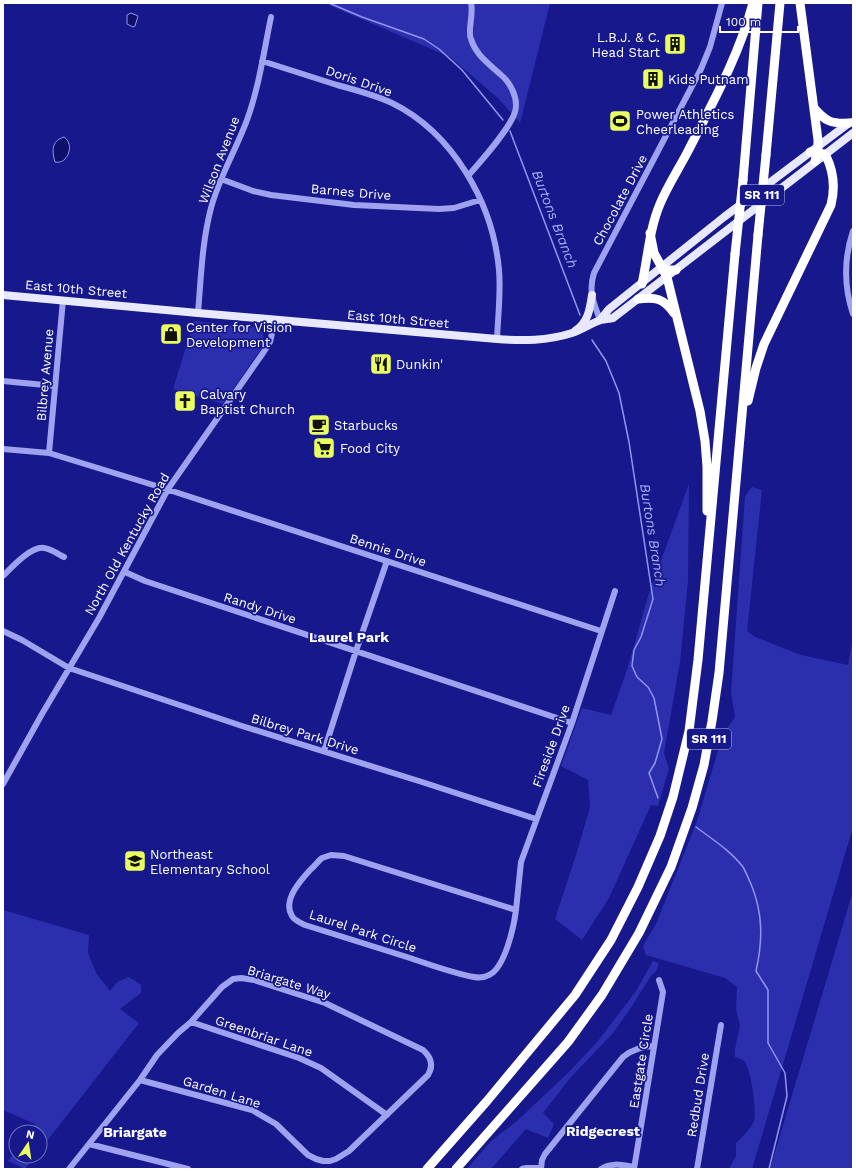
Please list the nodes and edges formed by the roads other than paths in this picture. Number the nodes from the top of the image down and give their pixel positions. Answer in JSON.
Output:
{"nodes":[{"id":1,"x":471,"y":3,"type":"edge"},
{"id":2,"x":722,"y":3,"type":"edge"},
{"id":3,"x":754,"y":3,"type":"edge"},
{"id":4,"x":758,"y":3,"type":"edge"},
{"id":5,"x":780,"y":3,"type":"edge"},
{"id":6,"x":800,"y":3,"type":"edge"},
{"id":7,"x":271,"y":17,"type":"dead end"},
{"id":8,"x":262,"y":61,"type":"junction"},
{"id":9,"x":814,"y":108,"type":"junction"},
{"id":10,"x":851,"y":123,"type":"edge"},
{"id":11,"x":853,"y":132,"type":"edge"},
{"id":12,"x":817,"y":153,"type":"junction"},
{"id":13,"x":468,"y":176,"type":"junction"},
{"id":14,"x":221,"y":180,"type":"junction"},
{"id":15,"x":480,"y":200,"type":"junction"},
{"id":16,"x":853,"y":231,"type":"edge"},
{"id":17,"x":650,"y":233,"type":"junction"},
{"id":18,"x":662,"y":268,"type":"junction"},
{"id":19,"x":676,"y":270,"type":"junction"},
{"id":20,"x":667,"y":277,"type":"junction"},
{"id":21,"x":642,"y":284,"type":"junction"},
{"id":22,"x":3,"y":295,"type":"edge"},
{"id":23,"x":592,"y":295,"type":"junction"},
{"id":24,"x":638,"y":299,"type":"junction"},
{"id":25,"x":63,"y":300,"type":"junction"},
{"id":26,"x":198,"y":313,"type":"junction"},
{"id":27,"x":853,"y":314,"type":"edge"},
{"id":28,"x":676,"y":315,"type":"junction"},
{"id":29,"x":275,"y":320,"type":"junction"},
{"id":30,"x":600,"y":320,"type":"junction"},
{"id":31,"x":570,"y":334,"type":"junction"},
{"id":32,"x":497,"y":339,"type":"junction"},
{"id":33,"x":3,"y":381,"type":"edge"},
{"id":34,"x":55,"y":386,"type":"junction"},
{"id":35,"x":3,"y":449,"type":"edge"},
{"id":36,"x":49,"y":453,"type":"junction"},
{"id":37,"x":168,"y":489,"type":"junction"},
{"id":38,"x":735,"y":496,"type":"junction"},
{"id":39,"x":64,"y":557,"type":"dead end"},
{"id":40,"x":387,"y":561,"type":"junction"},
{"id":41,"x":707,"y":563,"type":"junction"},
{"id":42,"x":125,"y":572,"type":"junction"},
{"id":43,"x":3,"y":576,"type":"edge"},
{"id":44,"x":615,"y":591,"type":"dead end"},
{"id":45,"x":3,"y":631,"type":"edge"},
{"id":46,"x":601,"y":631,"type":"junction"},
{"id":47,"x":356,"y":651,"type":"junction"},
{"id":48,"x":69,"y":668,"type":"junction"},
{"id":49,"x":572,"y":723,"type":"junction"},
{"id":50,"x":324,"y":751,"type":"junction"},
{"id":51,"x":3,"y":784,"type":"edge"},
{"id":52,"x":536,"y":819,"type":"junction"},
{"id":53,"x":516,"y":910,"type":"junction"},
{"id":54,"x":659,"y":980,"type":"dead end"},
{"id":55,"x":191,"y":1022,"type":"junction"},
{"id":56,"x":720,"y":1025,"type":"dead end"},
{"id":57,"x":654,"y":1046,"type":"junction"},
{"id":58,"x":140,"y":1080,"type":"junction"},
{"id":59,"x":387,"y":1115,"type":"junction"},
{"id":60,"x":89,"y":1144,"type":"junction"},
{"id":61,"x":541,"y":1168,"type":"edge"},
{"id":62,"x":634,"y":1168,"type":"edge"},
{"id":63,"x":69,"y":1169,"type":"edge"},
{"id":64,"x":188,"y":1169,"type":"edge"},
{"id":65,"x":427,"y":1169,"type":"edge"},
{"id":66,"x":456,"y":1169,"type":"edge"},
{"id":67,"x":522,"y":1169,"type":"edge"},
{"id":68,"x":601,"y":1169,"type":"edge"},
{"id":69,"x":697,"y":1169,"type":"edge"}],
"edges":[{"from":1,"to":13,"type":"street"},
{"from":2,"to":23,"type":"street","name":"Chocolate Drive"},
{"from":3,"to":17,"type":"highway"},
{"from":4,"to":41,"type":"highway","number":"SR 111","bridge":true},
{"from":5,"to":38,"type":"highway","number":"SR 111","bridge":true},
{"from":6,"to":9,"type":"highway"},
{"from":7,"to":8,"type":"street","name":"Wilson Avenue"},
{"from":8,"to":13,"type":"street","name":"Doris Drive"},
{"from":8,"to":14,"type":"street","name":"Wilson Avenue"},
{"from":9,"to":10,"type":"highway"},
{"from":9,"to":12,"type":"highway"},
{"from":10,"to":12,"type":"main road"},
{"from":11,"to":12,"type":"main road"},
{"from":12,"to":18,"type":"main road"},
{"from":12,"to":19,"type":"main road","name":"East 10th Street"},
{"from":12,"to":38,"type":"highway"},
{"from":13,"to":15,"type":"street","name":"Doris Drive"},
{"from":14,"to":15,"type":"street","name":"Barnes Drive"},
{"from":14,"to":26,"type":"street","name":"Wilson Avenue"},
{"from":15,"to":32,"type":"street","name":"Doris Drive"},
{"from":16,"to":27,"type":"street"},
{"from":17,"to":18,"type":"highway"},
{"from":17,"to":21,"type":"highway"},
{"from":18,"to":19,"type":"highway"},
{"from":18,"to":20,"type":"highway"},
{"from":18,"to":21,"type":"main road"},
{"from":19,"to":20,"type":"main road","name":"East 10th Street"},
{"from":20,"to":24,"type":"main road","name":"East 10th Street"},
{"from":20,"to":28,"type":"highway"},
{"from":21,"to":30,"type":"main road"},
{"from":22,"to":25,"type":"main road","name":"East 10th Street"},
{"from":23,"to":30,"type":"street","name":"Chocolate Drive"},
{"from":23,"to":31,"type":"main road"},
{"from":24,"to":28,"type":"highway"},
{"from":24,"to":30,"type":"main road","name":"East 10th Street"},
{"from":25,"to":26,"type":"main road","name":"East 10th Street"},
{"from":25,"to":34,"type":"street","name":"Bilbrey Avenue"},
{"from":26,"to":29,"type":"main road","name":"East 10th Street"},
{"from":28,"to":41,"type":"highway"},
{"from":29,"to":32,"type":"main road","name":"East 10th Street"},
{"from":29,"to":37,"type":"street","name":"North Old Kentucky Road"},
{"from":30,"to":31,"type":"main road","name":"East 10th Street"},
{"from":31,"to":32,"type":"main road","name":"East 10th Street"},
{"from":33,"to":34,"type":"street"},
{"from":34,"to":36,"type":"street","name":"Bilbrey Avenue"},
{"from":35,"to":36,"type":"street","name":"Bennie Drive"},
{"from":36,"to":37,"type":"street","name":"Bennie Drive"},
{"from":37,"to":40,"type":"street","name":"Bennie Drive"},
{"from":37,"to":42,"type":"street","name":"North Old Kentucky Road"},
{"from":38,"to":66,"type":"highway","number":"SR 111"},
{"from":39,"to":43,"type":"street"},
{"from":40,"to":46,"type":"street","name":"Bennie Drive"},
{"from":40,"to":47,"type":"street"},
{"from":41,"to":65,"type":"highway","number":"SR 111"},
{"from":42,"to":47,"type":"street","name":"Randy Drive"},
{"from":42,"to":48,"type":"street","name":"North Old Kentucky Road"},
{"from":44,"to":46,"type":"street","name":"Fireside Drive"},
{"from":45,"to":48,"type":"street","name":"Bilbrey Park Drive"},
{"from":46,"to":49,"type":"street","name":"Fireside Drive"},
{"from":47,"to":49,"type":"street","name":"Randy Drive"},
{"from":47,"to":50,"type":"street"},
{"from":48,"to":50,"type":"street","name":"Bilbrey Park Drive"},
{"from":48,"to":51,"type":"street","name":"North Old Kentucky Road"},
{"from":49,"to":52,"type":"street","name":"Fireside Drive"},
{"from":50,"to":52,"type":"street","name":"Bilbrey Park Drive"},
{"from":52,"to":53,"type":"street","name":"Fireside Drive"},
{"from":53,"to":53,"type":"street","name":"Laurel Park Circle"},
{"from":54,"to":57,"type":"street","name":"Eastgate Circle"},
{"from":55,"to":58,"type":"street","name":"Briargate Way"},
{"from":55,"to":59,"type":"street","name":"Greenbriar Lane"},
{"from":55,"to":59,"type":"street","name":"Briargate Way"},
{"from":56,"to":69,"type":"street","name":"Redbud Drive"},
{"from":57,"to":61,"type":"street"},
{"from":57,"to":62,"type":"street","name":"Eastgate Circle"},
{"from":58,"to":59,"type":"street","name":"Garden Lane"},
{"from":58,"to":60,"type":"street","name":"Briargate Way"},
{"from":60,"to":63,"type":"street","name":"Briargate Way"},
{"from":60,"to":64,"type":"street"},
{"from":61,"to":67,"type":"street"},
{"from":62,"to":68,"type":"street"}]}
